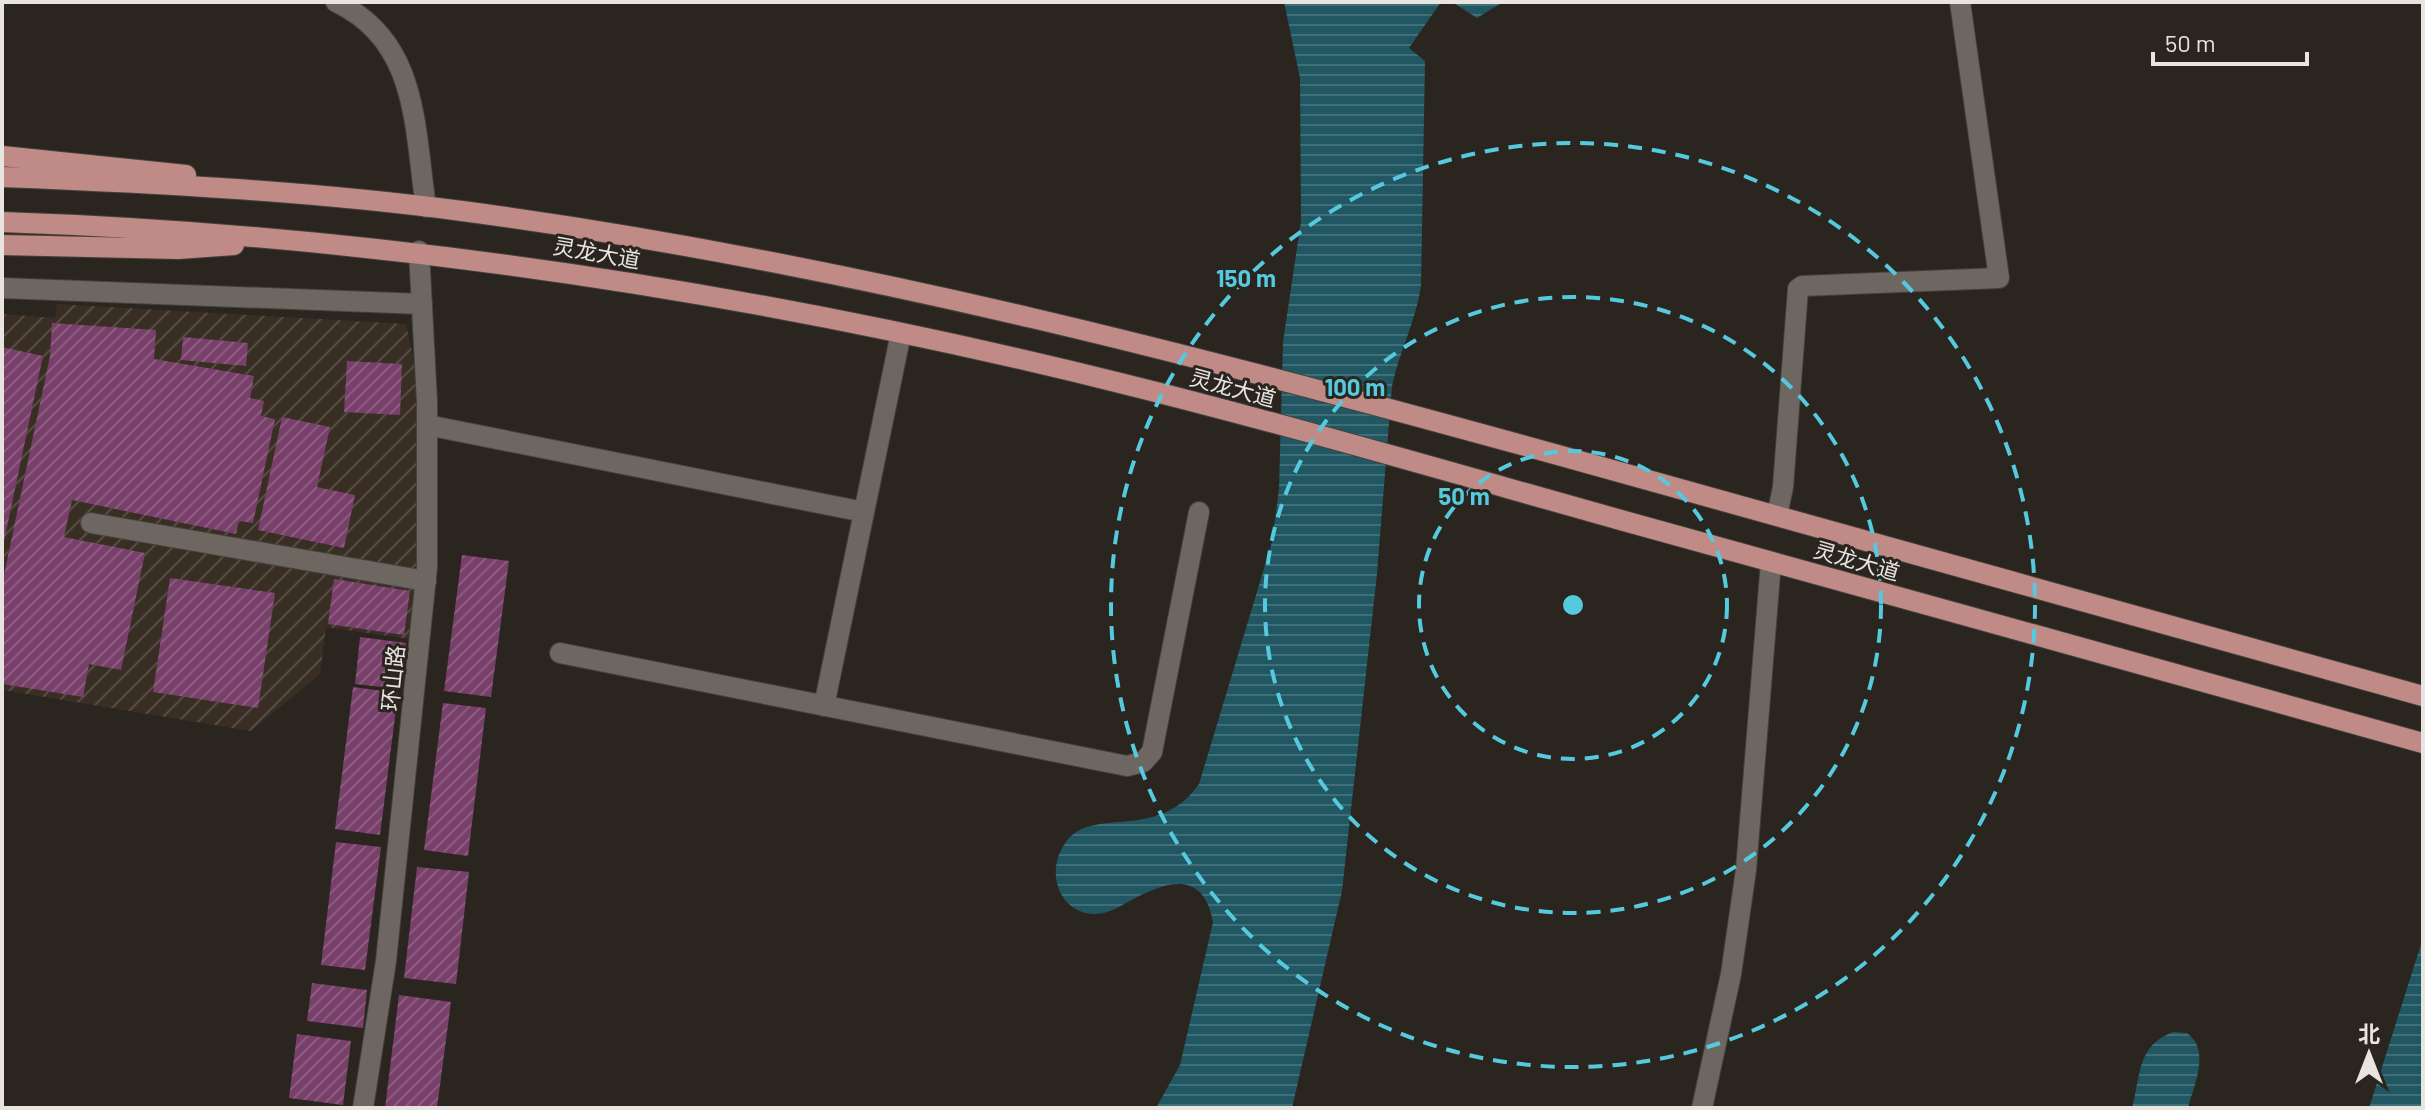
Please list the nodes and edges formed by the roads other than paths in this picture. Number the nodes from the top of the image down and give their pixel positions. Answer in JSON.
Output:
{"nodes":[{"id":1,"x":336,"y":2,"type":"edge"},
{"id":2,"x":1960,"y":2,"type":"edge"},
{"id":3,"x":2,"y":156,"type":"edge"},
{"id":4,"x":2,"y":177,"type":"edge"},
{"id":5,"x":352,"y":199,"type":"junction"},
{"id":6,"x":426,"y":207,"type":"junction"},
{"id":7,"x":2,"y":222,"type":"edge"},
{"id":8,"x":303,"y":240,"type":"junction"},
{"id":9,"x":2,"y":245,"type":"edge"},
{"id":10,"x":419,"y":251,"type":"junction"},
{"id":11,"x":2,"y":288,"type":"edge"},
{"id":12,"x":422,"y":304,"type":"junction"},
{"id":13,"x":901,"y":333,"type":"junction"},
{"id":14,"x":427,"y":425,"type":"junction"},
{"id":15,"x":864,"y":512,"type":"junction"},
{"id":16,"x":1199,"y":512,"type":"dead end"},
{"id":17,"x":1777,"y":516,"type":"junction"},
{"id":18,"x":91,"y":523,"type":"dead end"},
{"id":19,"x":1771,"y":562,"type":"junction"},
{"id":20,"x":426,"y":581,"type":"junction"},
{"id":21,"x":560,"y":653,"type":"dead end"},
{"id":22,"x":2423,"y":696,"type":"edge"},
{"id":23,"x":824,"y":706,"type":"junction"},
{"id":24,"x":2423,"y":743,"type":"edge"},
{"id":25,"x":363,"y":1108,"type":"edge"},
{"id":26,"x":1702,"y":1108,"type":"edge"}],
"edges":[{"from":1,"to":6,"type":"street"},
{"from":2,"to":17,"type":"street"},
{"from":3,"to":5,"type":"main road"},
{"from":4,"to":5,"type":"main road","name":"灵龙大道"},
{"from":5,"to":6,"type":"main road","name":"灵龙大道"},
{"from":6,"to":17,"type":"main road","name":"灵龙大道"},
{"from":7,"to":8,"type":"main road","name":"灵龙大道"},
{"from":8,"to":9,"type":"main road"},
{"from":8,"to":10,"type":"main road","name":"灵龙大道"},
{"from":10,"to":12,"type":"street","name":"环山路"},
{"from":10,"to":13,"type":"main road","name":"灵龙大道"},
{"from":11,"to":12,"type":"street"},
{"from":12,"to":14,"type":"street","name":"环山路"},
{"from":13,"to":15,"type":"street"},
{"from":13,"to":19,"type":"main road","name":"灵龙大道"},
{"from":14,"to":15,"type":"street"},
{"from":14,"to":20,"type":"street","name":"环山路"},
{"from":15,"to":23,"type":"street"},
{"from":16,"to":23,"type":"street"},
{"from":17,"to":22,"type":"main road","name":"灵龙大道"},
{"from":18,"to":20,"type":"street"},
{"from":19,"to":24,"type":"main road","name":"灵龙大道"},
{"from":19,"to":26,"type":"street"},
{"from":20,"to":25,"type":"street","name":"环山路"},
{"from":21,"to":23,"type":"street"}]}
